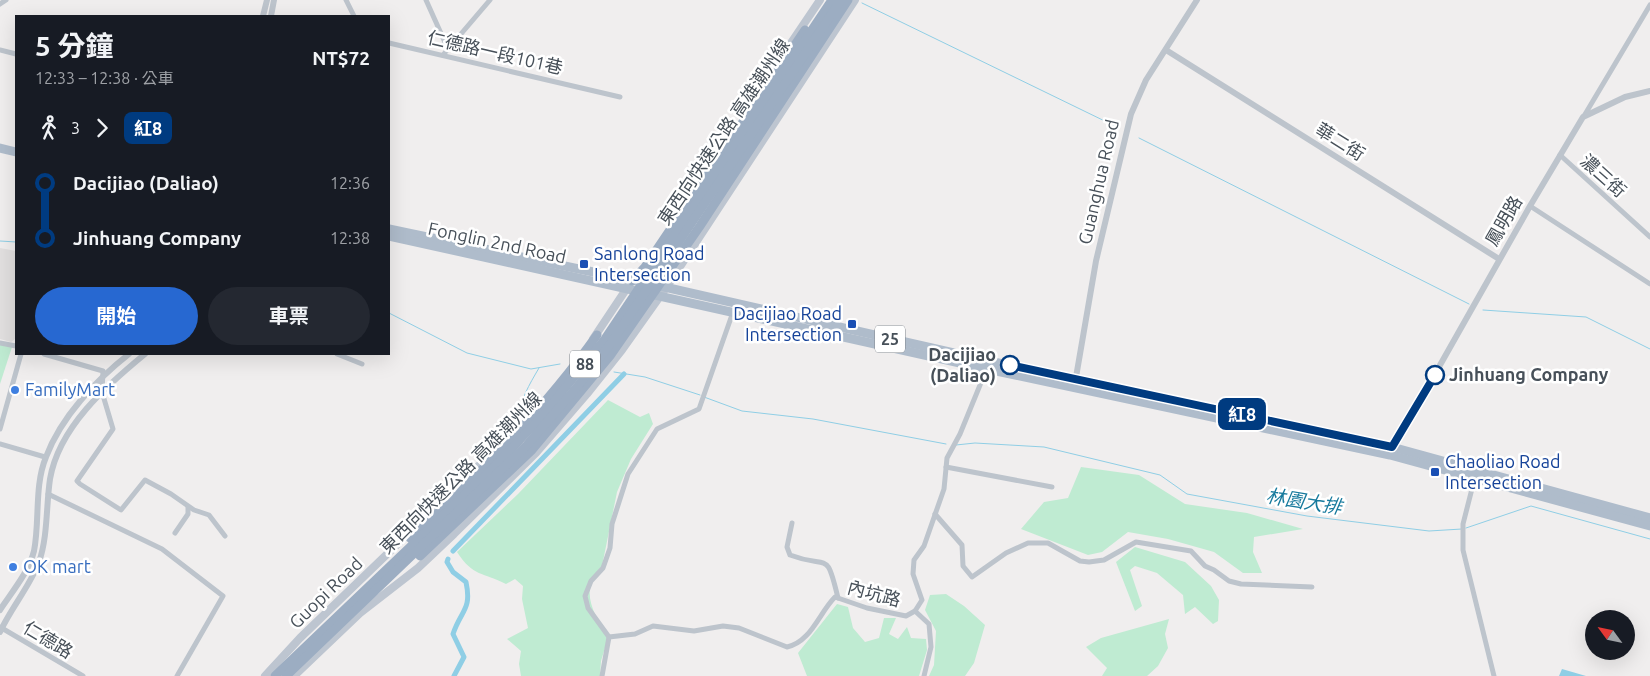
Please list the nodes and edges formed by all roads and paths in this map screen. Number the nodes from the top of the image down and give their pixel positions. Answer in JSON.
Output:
{"nodes":[{"id":1,"x":6,"y":0,"type":"edge"},
{"id":2,"x":267,"y":0,"type":"edge"},
{"id":3,"x":274,"y":0,"type":"edge"},
{"id":4,"x":346,"y":0,"type":"edge"},
{"id":5,"x":426,"y":0,"type":"edge"},
{"id":6,"x":490,"y":0,"type":"edge"},
{"id":7,"x":820,"y":0,"type":"edge"},
{"id":8,"x":826,"y":0,"type":"edge"},
{"id":9,"x":832,"y":0,"type":"edge"},
{"id":10,"x":841,"y":0,"type":"edge"},
{"id":11,"x":848,"y":0,"type":"edge"},
{"id":12,"x":855,"y":0,"type":"edge"},
{"id":13,"x":1197,"y":0,"type":"edge"},
{"id":14,"x":0,"y":4,"type":"edge"},
{"id":15,"x":1650,"y":5,"type":"edge"},
{"id":16,"x":263,"y":15,"type":"edge"},
{"id":17,"x":271,"y":15,"type":"edge"},
{"id":18,"x":354,"y":15,"type":"edge"},
{"id":19,"x":390,"y":43,"type":"edge"},
{"id":20,"x":448,"y":49,"type":"junction"},
{"id":21,"x":0,"y":50,"type":"edge"},
{"id":22,"x":1166,"y":50,"type":"junction"},
{"id":23,"x":15,"y":54,"type":"edge"},
{"id":24,"x":442,"y":55,"type":"junction"},
{"id":25,"x":1650,"y":91,"type":"edge"},
{"id":26,"x":620,"y":97,"type":"dead end"},
{"id":27,"x":1583,"y":117,"type":"junction"},
{"id":28,"x":0,"y":142,"type":"edge"},
{"id":29,"x":15,"y":146,"type":"edge"},
{"id":30,"x":0,"y":148,"type":"edge"},
{"id":31,"x":15,"y":152,"type":"edge"},
{"id":32,"x":1560,"y":155,"type":"junction"},
{"id":33,"x":1530,"y":206,"type":"junction"},
{"id":34,"x":390,"y":229,"type":"edge"},
{"id":35,"x":390,"y":236,"type":"edge"},
{"id":36,"x":1650,"y":237,"type":"edge"},
{"id":37,"x":1499,"y":259,"type":"junction"},
{"id":38,"x":1650,"y":284,"type":"edge"},
{"id":39,"x":630,"y":285,"type":"junction"},
{"id":40,"x":660,"y":291,"type":"junction"},
{"id":41,"x":733,"y":312,"type":"junction"},
{"id":42,"x":597,"y":335,"type":"junction"},
{"id":43,"x":0,"y":343,"type":"edge"},
{"id":44,"x":15,"y":346,"type":"edge"},
{"id":45,"x":21,"y":355,"type":"edge"},
{"id":46,"x":47,"y":355,"type":"edge"},
{"id":47,"x":127,"y":355,"type":"edge"},
{"id":48,"x":144,"y":355,"type":"edge"},
{"id":49,"x":340,"y":355,"type":"edge"},
{"id":50,"x":362,"y":364,"type":"dead end"},
{"id":51,"x":988,"y":365,"type":"junction"},
{"id":52,"x":104,"y":374,"type":"junction"},
{"id":53,"x":1075,"y":382,"type":"junction"},
{"id":54,"x":102,"y":392,"type":"junction"},
{"id":55,"x":0,"y":429,"type":"edge"},
{"id":56,"x":0,"y":444,"type":"edge"},
{"id":57,"x":1391,"y":451,"type":"junction"},
{"id":58,"x":45,"y":457,"type":"junction"},
{"id":59,"x":946,"y":467,"type":"junction"},
{"id":60,"x":1475,"y":473,"type":"junction"},
{"id":61,"x":1052,"y":487,"type":"dead end"},
{"id":62,"x":48,"y":494,"type":"junction"},
{"id":63,"x":188,"y":508,"type":"junction"},
{"id":64,"x":935,"y":514,"type":"junction"},
{"id":65,"x":1650,"y":518,"type":"edge"},
{"id":66,"x":792,"y":523,"type":"dead end"},
{"id":67,"x":1650,"y":526,"type":"edge"},
{"id":68,"x":174,"y":533,"type":"dead end"},
{"id":69,"x":225,"y":536,"type":"dead end"},
{"id":70,"x":1312,"y":587,"type":"dead end"},
{"id":71,"x":838,"y":598,"type":"junction"},
{"id":72,"x":356,"y":608,"type":"junction"},
{"id":73,"x":0,"y":610,"type":"edge"},
{"id":74,"x":915,"y":611,"type":"junction"},
{"id":75,"x":1,"y":629,"type":"edge"},
{"id":76,"x":608,"y":637,"type":"junction"},
{"id":77,"x":83,"y":676,"type":"edge"},
{"id":78,"x":177,"y":676,"type":"edge"},
{"id":79,"x":266,"y":676,"type":"edge"},
{"id":80,"x":274,"y":676,"type":"edge"},
{"id":81,"x":286,"y":676,"type":"edge"},
{"id":82,"x":294,"y":676,"type":"edge"},
{"id":83,"x":602,"y":676,"type":"edge"},
{"id":84,"x":924,"y":676,"type":"edge"},
{"id":85,"x":1494,"y":676,"type":"edge"}],
"edges":[{"from":1,"to":14,"type":"street"},
{"from":2,"to":16,"type":"street"},
{"from":3,"to":17,"type":"street"},
{"from":4,"to":18,"type":"street"},
{"from":5,"to":20,"type":"street"},
{"from":6,"to":20,"type":"street"},
{"from":7,"to":39,"type":"main road","name":"Guopi Road"},
{"from":8,"to":39,"type":"highway"},
{"from":9,"to":80,"type":"highway","name":"東西向快速公路 高雄潮州線","number":"88"},
{"from":10,"to":72,"type":"highway","name":"東西向快速公路 高雄潮州線","number":"88"},
{"from":11,"to":40,"type":"highway"},
{"from":12,"to":40,"type":"main road"},
{"from":13,"to":22,"type":"street","name":"Guanghua Road"},
{"from":15,"to":27,"type":"street","name":"鳳明路"},
{"from":19,"to":24,"type":"street","name":"仁德路一段101巷"},
{"from":20,"to":24,"type":"street"},
{"from":21,"to":23,"type":"street"},
{"from":22,"to":37,"type":"street","name":"華二街"},
{"from":22,"to":53,"type":"street","name":"Guanghua Road"},
{"from":24,"to":26,"type":"street","name":"仁德路一段101巷"},
{"from":25,"to":27,"type":"street"},
{"from":27,"to":32,"type":"street","name":"鳳明路"},
{"from":28,"to":29,"type":"main road"},
{"from":30,"to":31,"type":"main road"},
{"from":32,"to":33,"type":"street","name":"鳳明路"},
{"from":32,"to":36,"type":"street","name":"濃三街"},
{"from":33,"to":37,"type":"street","name":"鳳明路"},
{"from":33,"to":38,"type":"street"},
{"from":34,"to":39,"type":"main road","name":"Fonglin 2nd Road","number":"25"},
{"from":35,"to":39,"type":"main road","name":"Fonglin 2nd Road","number":"25"},
{"from":37,"to":57,"type":"street","name":"鳳明路"},
{"from":39,"to":40,"type":"main road","name":"Fonglin 2nd Road","number":"25"},
{"from":39,"to":42,"type":"main road","name":"Guopi Road"},
{"from":40,"to":41,"type":"main road","name":"Fonglin 2nd Road","number":"25"},
{"from":40,"to":51,"type":"main road","name":"Fonglin 2nd Road","number":"25"},
{"from":40,"to":72,"type":"highway"},
{"from":40,"to":82,"type":"main road"},
{"from":41,"to":51,"type":"main road","name":"Fonglin 2nd Road","number":"25"},
{"from":41,"to":76,"type":"street"},
{"from":42,"to":79,"type":"main road","name":"Guopi Road"},
{"from":42,"to":80,"type":"highway"},
{"from":43,"to":44,"type":"street"},
{"from":45,"to":55,"type":"street"},
{"from":46,"to":52,"type":"street"},
{"from":47,"to":52,"type":"street"},
{"from":48,"to":54,"type":"street"},
{"from":49,"to":50,"type":"street"},
{"from":51,"to":53,"type":"main road","name":"Fonglin 2nd Road","number":"25"},
{"from":51,"to":59,"type":"street","name":"內坑路"},
{"from":52,"to":54,"type":"street"},
{"from":52,"to":58,"type":"street"},
{"from":53,"to":57,"type":"main road","name":"Fonglin 2nd Road","number":"25"},
{"from":54,"to":62,"type":"street"},
{"from":54,"to":63,"type":"street"},
{"from":56,"to":58,"type":"street"},
{"from":57,"to":60,"type":"main road","name":"Fonglin 2nd Road","number":"25"},
{"from":58,"to":73,"type":"street"},
{"from":59,"to":61,"type":"street"},
{"from":59,"to":64,"type":"street","name":"內坑路"},
{"from":60,"to":65,"type":"main road","name":"Fonglin 2nd Road","number":"25"},
{"from":60,"to":67,"type":"main road","name":"Fonglin 2nd Road","number":"25"},
{"from":60,"to":85,"type":"street"},
{"from":62,"to":75,"type":"street"},
{"from":62,"to":78,"type":"street"},
{"from":63,"to":68,"type":"street"},
{"from":63,"to":69,"type":"street"},
{"from":64,"to":70,"type":"street"},
{"from":64,"to":74,"type":"street","name":"內坑路"},
{"from":66,"to":71,"type":"street"},
{"from":71,"to":74,"type":"street","name":"內坑路"},
{"from":71,"to":76,"type":"street","name":"內坑路"},
{"from":72,"to":81,"type":"highway","name":"東西向快速公路 高雄潮州線","number":"88"},
{"from":74,"to":84,"type":"street"},
{"from":75,"to":77,"type":"street","name":"仁德路"},
{"from":76,"to":83,"type":"street"}]}
